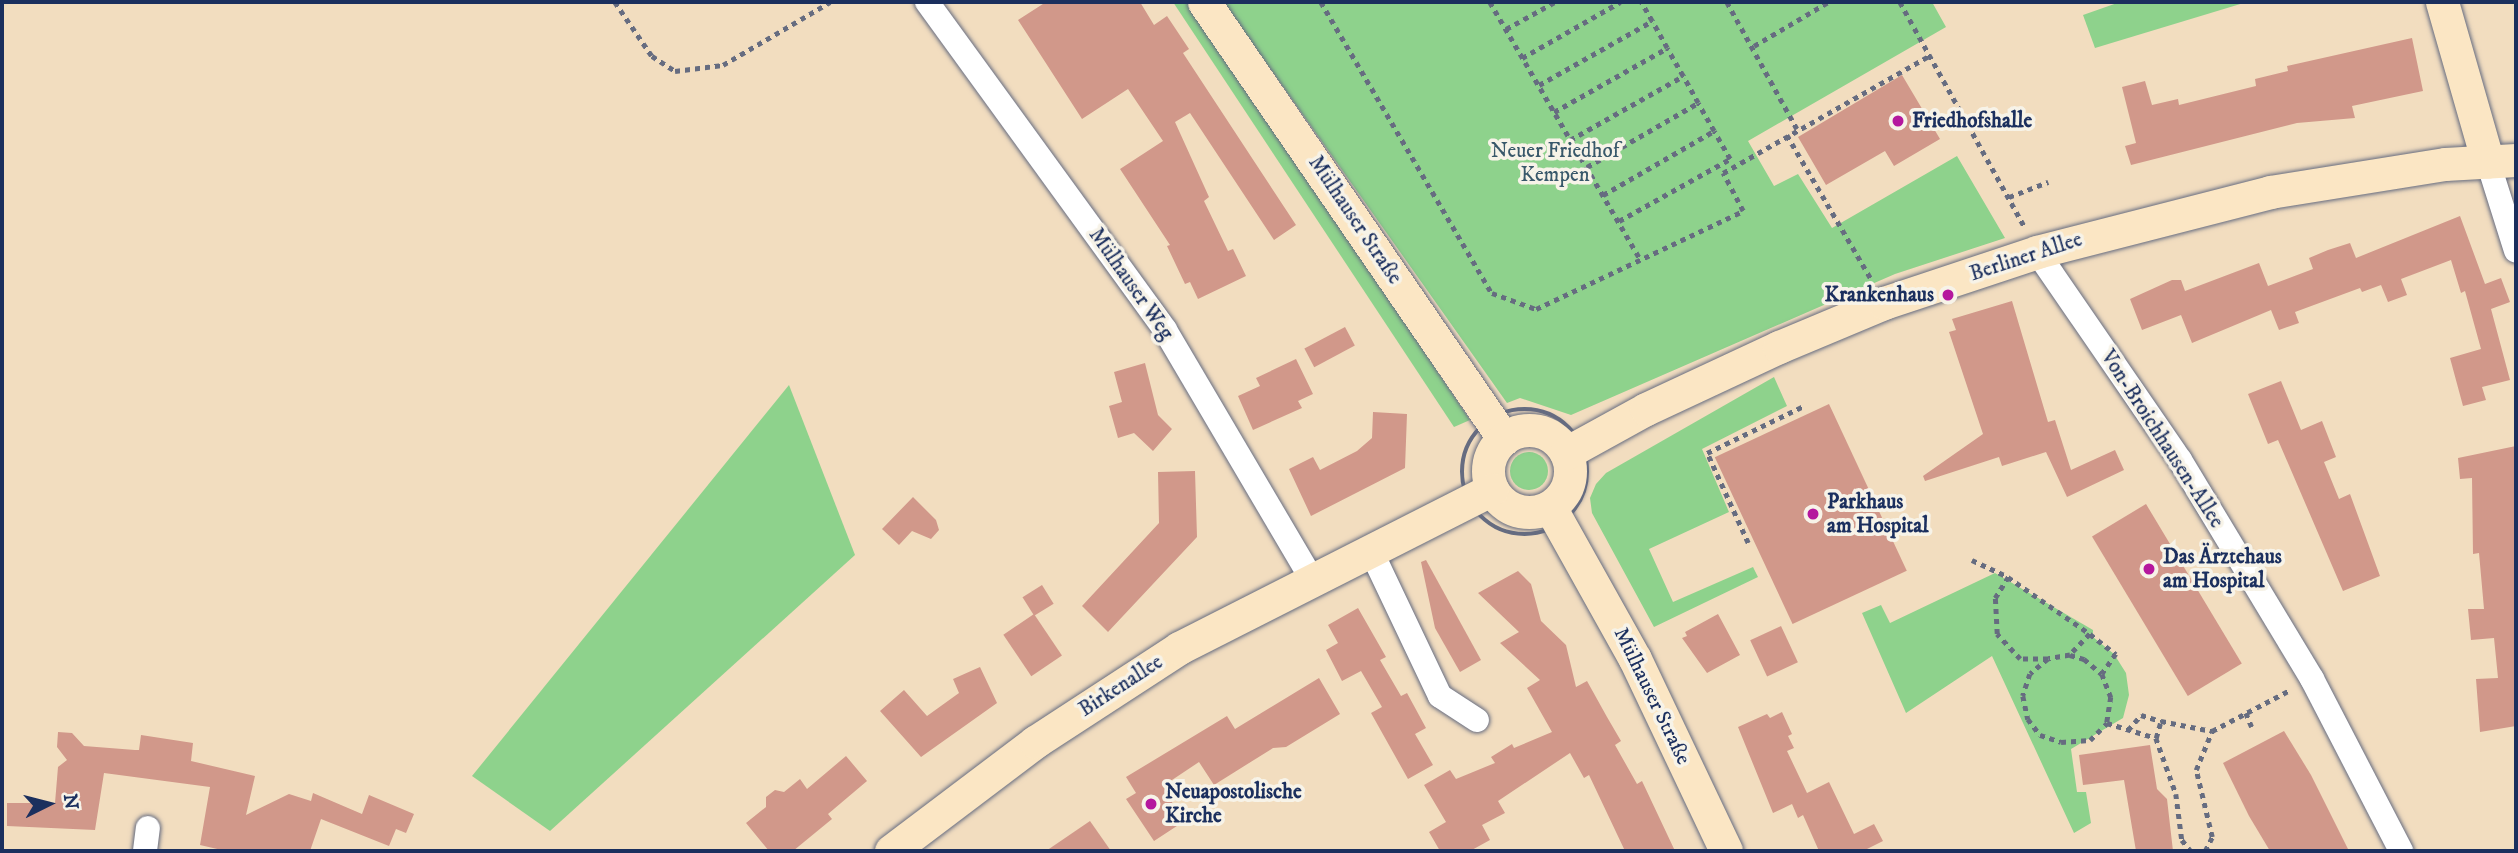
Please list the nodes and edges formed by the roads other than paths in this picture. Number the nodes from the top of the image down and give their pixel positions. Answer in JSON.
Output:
{"nodes":[{"id":1,"x":928,"y":2,"type":"edge"},
{"id":2,"x":1204,"y":2,"type":"edge"},
{"id":3,"x":2442,"y":2,"type":"edge"},
{"id":4,"x":2502,"y":161,"type":"edge"},
{"id":5,"x":2516,"y":251,"type":"edge"},
{"id":6,"x":2037,"y":252,"type":"junction"},
{"id":7,"x":1498,"y":429,"type":"junction"},
{"id":8,"x":1584,"y":459,"type":"junction"},
{"id":9,"x":1481,"y":496,"type":"junction"},
{"id":10,"x":1556,"y":515,"type":"junction"},
{"id":11,"x":1372,"y":553,"type":"junction"},
{"id":12,"x":1312,"y":580,"type":"junction"},
{"id":13,"x":1477,"y":720,"type":"dead end"},
{"id":14,"x":891,"y":851,"type":"edge"},
{"id":15,"x":1726,"y":851,"type":"edge"},
{"id":16,"x":2401,"y":851,"type":"edge"}],
"edges":[{"from":1,"to":12,"type":"street","name":"Mülhauser Weg"},
{"from":2,"to":7,"type":"street","name":"Mülhauser Straße"},
{"from":3,"to":4,"type":"street"},
{"from":4,"to":5,"type":"street"},
{"from":4,"to":6,"type":"street","name":"Berliner Allee"},
{"from":6,"to":8,"type":"street","name":"Berliner Allee"},
{"from":6,"to":16,"type":"street","name":"Von-Broichhausen-Allee"},
{"from":7,"to":8,"type":"street"},
{"from":7,"to":9,"type":"street"},
{"from":8,"to":10,"type":"street"},
{"from":9,"to":10,"type":"street"},
{"from":9,"to":11,"type":"street","name":"Birkenallee"},
{"from":10,"to":15,"type":"street","name":"Mülhauser Straße"},
{"from":11,"to":12,"type":"street","name":"Birkenallee"},
{"from":11,"to":13,"type":"street"},
{"from":12,"to":14,"type":"street","name":"Birkenallee"}]}
